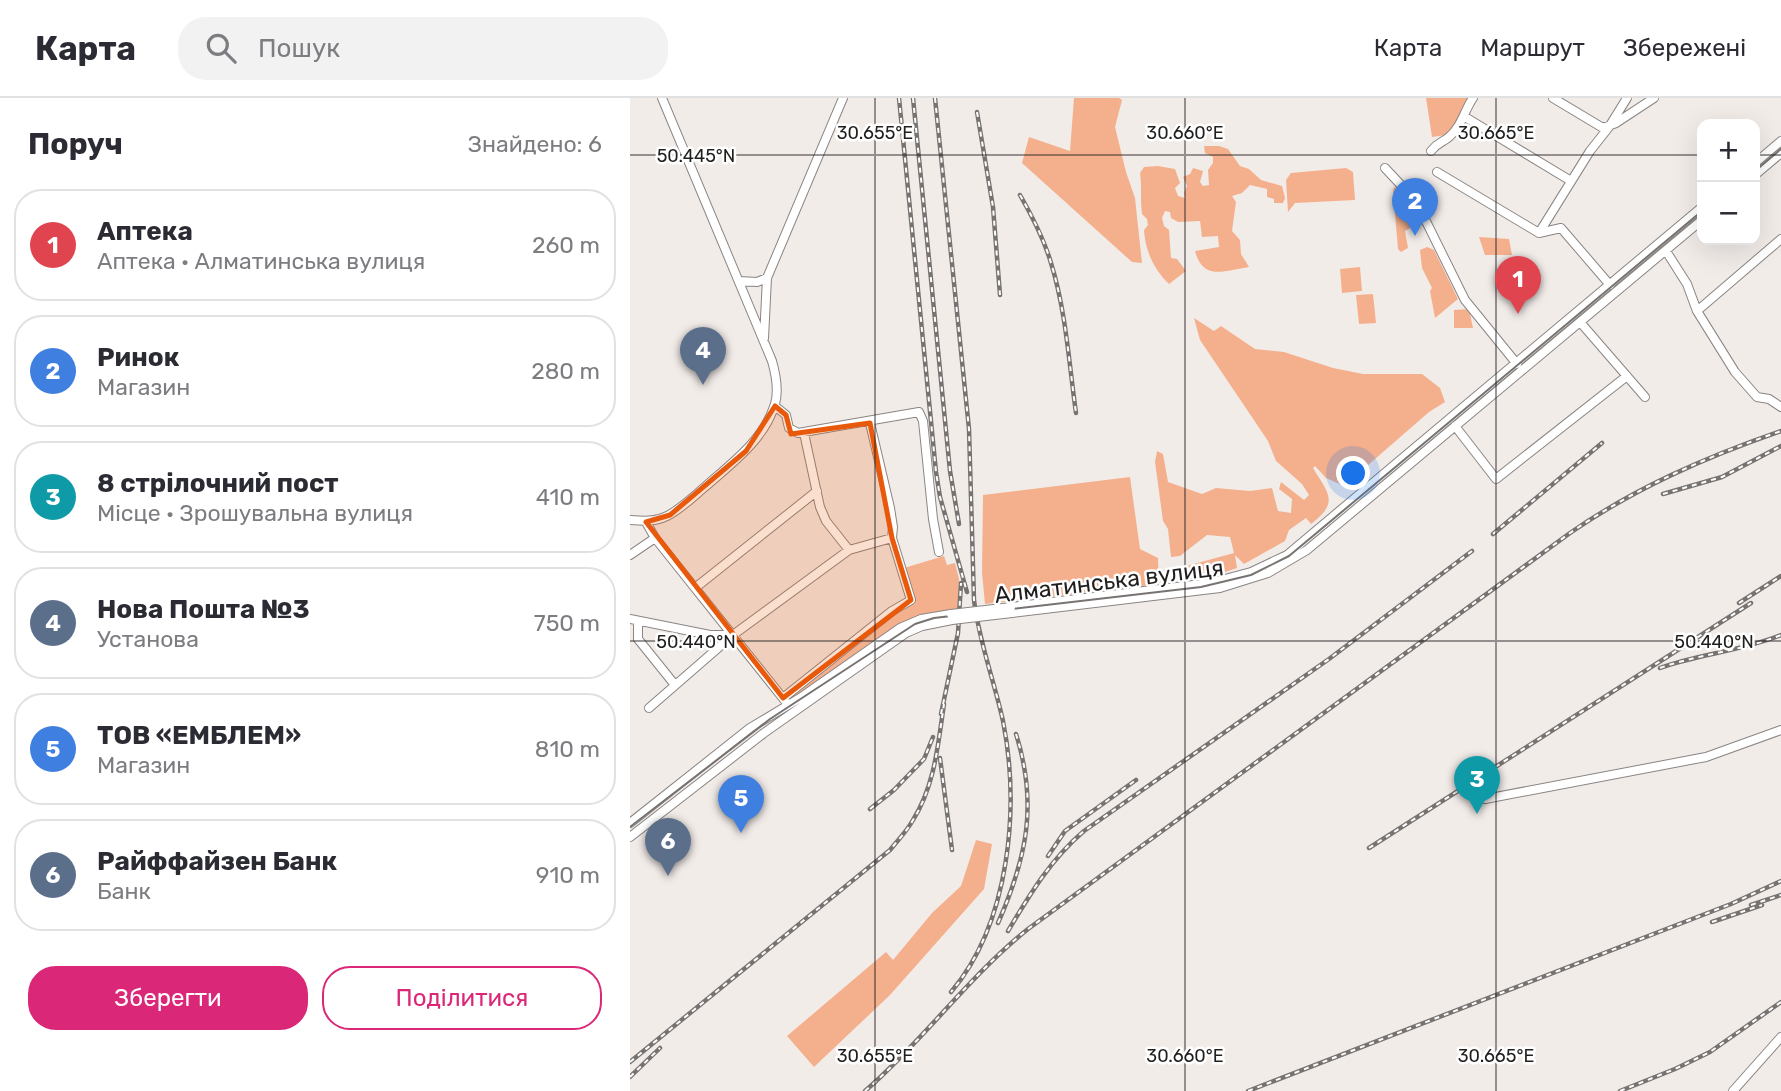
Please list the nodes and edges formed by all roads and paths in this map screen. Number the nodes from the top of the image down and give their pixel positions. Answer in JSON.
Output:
{"nodes":[{"id":1,"x":662,"y":98,"type":"edge"},
{"id":2,"x":843,"y":98,"type":"edge"},
{"id":3,"x":1473,"y":98,"type":"edge"},
{"id":4,"x":1553,"y":98,"type":"edge"},
{"id":5,"x":1627,"y":98,"type":"edge"},
{"id":6,"x":1654,"y":98,"type":"edge"},
{"id":7,"x":1465,"y":117,"type":"junction"},
{"id":8,"x":1609,"y":127,"type":"junction"},
{"id":9,"x":1781,"y":141,"type":"edge"},
{"id":10,"x":1431,"y":150,"type":"dead end"},
{"id":11,"x":1781,"y":153,"type":"edge"},
{"id":12,"x":1760,"y":159,"type":"edge"},
{"id":13,"x":1385,"y":168,"type":"dead end"},
{"id":14,"x":1760,"y":171,"type":"edge"},
{"id":15,"x":1437,"y":172,"type":"dead end"},
{"id":16,"x":1571,"y":181,"type":"junction"},
{"id":17,"x":1697,"y":212,"type":"edge"},
{"id":18,"x":1697,"y":224,"type":"edge"},
{"id":19,"x":1539,"y":233,"type":"junction"},
{"id":20,"x":1781,"y":239,"type":"edge"},
{"id":21,"x":1666,"y":251,"type":"junction"},
{"id":22,"x":767,"y":278,"type":"junction"},
{"id":23,"x":739,"y":281,"type":"junction"},
{"id":24,"x":1610,"y":285,"type":"junction"},
{"id":25,"x":1697,"y":311,"type":"junction"},
{"id":26,"x":1580,"y":322,"type":"junction"},
{"id":27,"x":764,"y":341,"type":"junction"},
{"id":28,"x":1517,"y":364,"type":"junction"},
{"id":29,"x":1627,"y":376,"type":"junction"},
{"id":30,"x":1645,"y":397,"type":"dead end"},
{"id":31,"x":775,"y":406,"type":"junction"},
{"id":32,"x":1781,"y":407,"type":"edge"},
{"id":33,"x":870,"y":423,"type":"junction"},
{"id":34,"x":1455,"y":426,"type":"junction"},
{"id":35,"x":804,"y":433,"type":"junction"},
{"id":36,"x":817,"y":491,"type":"junction"},
{"id":37,"x":630,"y":520,"type":"edge"},
{"id":38,"x":646,"y":522,"type":"junction"},
{"id":39,"x":655,"y":538,"type":"junction"},
{"id":40,"x":892,"y":538,"type":"junction"},
{"id":41,"x":849,"y":550,"type":"junction"},
{"id":42,"x":939,"y":552,"type":"dead end"},
{"id":43,"x":630,"y":555,"type":"edge"},
{"id":44,"x":695,"y":588,"type":"junction"},
{"id":45,"x":1012,"y":610,"type":"junction"},
{"id":46,"x":952,"y":617,"type":"junction"},
{"id":47,"x":634,"y":620,"type":"edge"},
{"id":48,"x":733,"y":635,"type":"junction"},
{"id":49,"x":675,"y":685,"type":"junction"},
{"id":50,"x":785,"y":701,"type":"junction"},
{"id":51,"x":649,"y":708,"type":"dead end"},
{"id":52,"x":794,"y":712,"type":"junction"},
{"id":53,"x":1781,"y":730,"type":"edge"},
{"id":54,"x":1485,"y":799,"type":"dead end"},
{"id":55,"x":630,"y":823,"type":"edge"},
{"id":56,"x":630,"y":837,"type":"edge"},
{"id":57,"x":1781,"y":1037,"type":"edge"},
{"id":58,"x":1733,"y":1091,"type":"edge"}],
"edges":[{"from":1,"to":23,"type":"street"},
{"from":2,"to":22,"type":"street"},
{"from":3,"to":7,"type":"street"},
{"from":4,"to":8,"type":"street"},
{"from":5,"to":8,"type":"street"},
{"from":6,"to":8,"type":"street"},
{"from":7,"to":10,"type":"street"},
{"from":7,"to":16,"type":"street"},
{"from":8,"to":16,"type":"street"},
{"from":9,"to":12,"type":"street"},
{"from":11,"to":14,"type":"street"},
{"from":13,"to":28,"type":"street"},
{"from":15,"to":19,"type":"street"},
{"from":16,"to":19,"type":"street"},
{"from":17,"to":24,"type":"street","name":"Алматинська вулиця"},
{"from":18,"to":21,"type":"street","name":"Алматинська вулиця"},
{"from":19,"to":24,"type":"street"},
{"from":20,"to":25,"type":"street"},
{"from":21,"to":25,"type":"street"},
{"from":21,"to":26,"type":"street","name":"Алматинська вулиця"},
{"from":22,"to":23,"type":"street"},
{"from":22,"to":27,"type":"street"},
{"from":23,"to":27,"type":"street"},
{"from":24,"to":28,"type":"street","name":"Алматинська вулиця"},
{"from":25,"to":32,"type":"street"},
{"from":26,"to":29,"type":"street"},
{"from":26,"to":34,"type":"street","name":"Алматинська вулиця"},
{"from":27,"to":31,"type":"street"},
{"from":28,"to":45,"type":"street","name":"Алматинська вулиця"},
{"from":29,"to":30,"type":"street"},
{"from":29,"to":34,"type":"street"},
{"from":31,"to":35,"type":"street"},
{"from":31,"to":38,"type":"street"},
{"from":33,"to":35,"type":"street"},
{"from":33,"to":40,"type":"street"},
{"from":33,"to":42,"type":"street"},
{"from":34,"to":45,"type":"street","name":"Алматинська вулиця"},
{"from":35,"to":36,"type":"street"},
{"from":36,"to":41,"type":"street"},
{"from":36,"to":44,"type":"street"},
{"from":37,"to":38,"type":"street"},
{"from":38,"to":39,"type":"street"},
{"from":39,"to":43,"type":"street"},
{"from":39,"to":44,"type":"street"},
{"from":40,"to":41,"type":"street"},
{"from":40,"to":50,"type":"street","name":"Алматинська вулиця"},
{"from":41,"to":48,"type":"street"},
{"from":44,"to":48,"type":"street"},
{"from":45,"to":46,"type":"street","name":"Алматинська вулиця","bridge":true},
{"from":46,"to":50,"type":"street","name":"Алматинська вулиця"},
{"from":46,"to":52,"type":"street","name":"Алматинська вулиця"},
{"from":47,"to":48,"type":"street"},
{"from":47,"to":49,"type":"street"},
{"from":48,"to":49,"type":"street"},
{"from":48,"to":50,"type":"street"},
{"from":49,"to":51,"type":"street"},
{"from":50,"to":52,"type":"street"},
{"from":50,"to":55,"type":"street","name":"Алматинська вулиця"},
{"from":52,"to":56,"type":"street","name":"Алматинська вулиця"},
{"from":53,"to":54,"type":"street"},
{"from":57,"to":58,"type":"street"}]}
